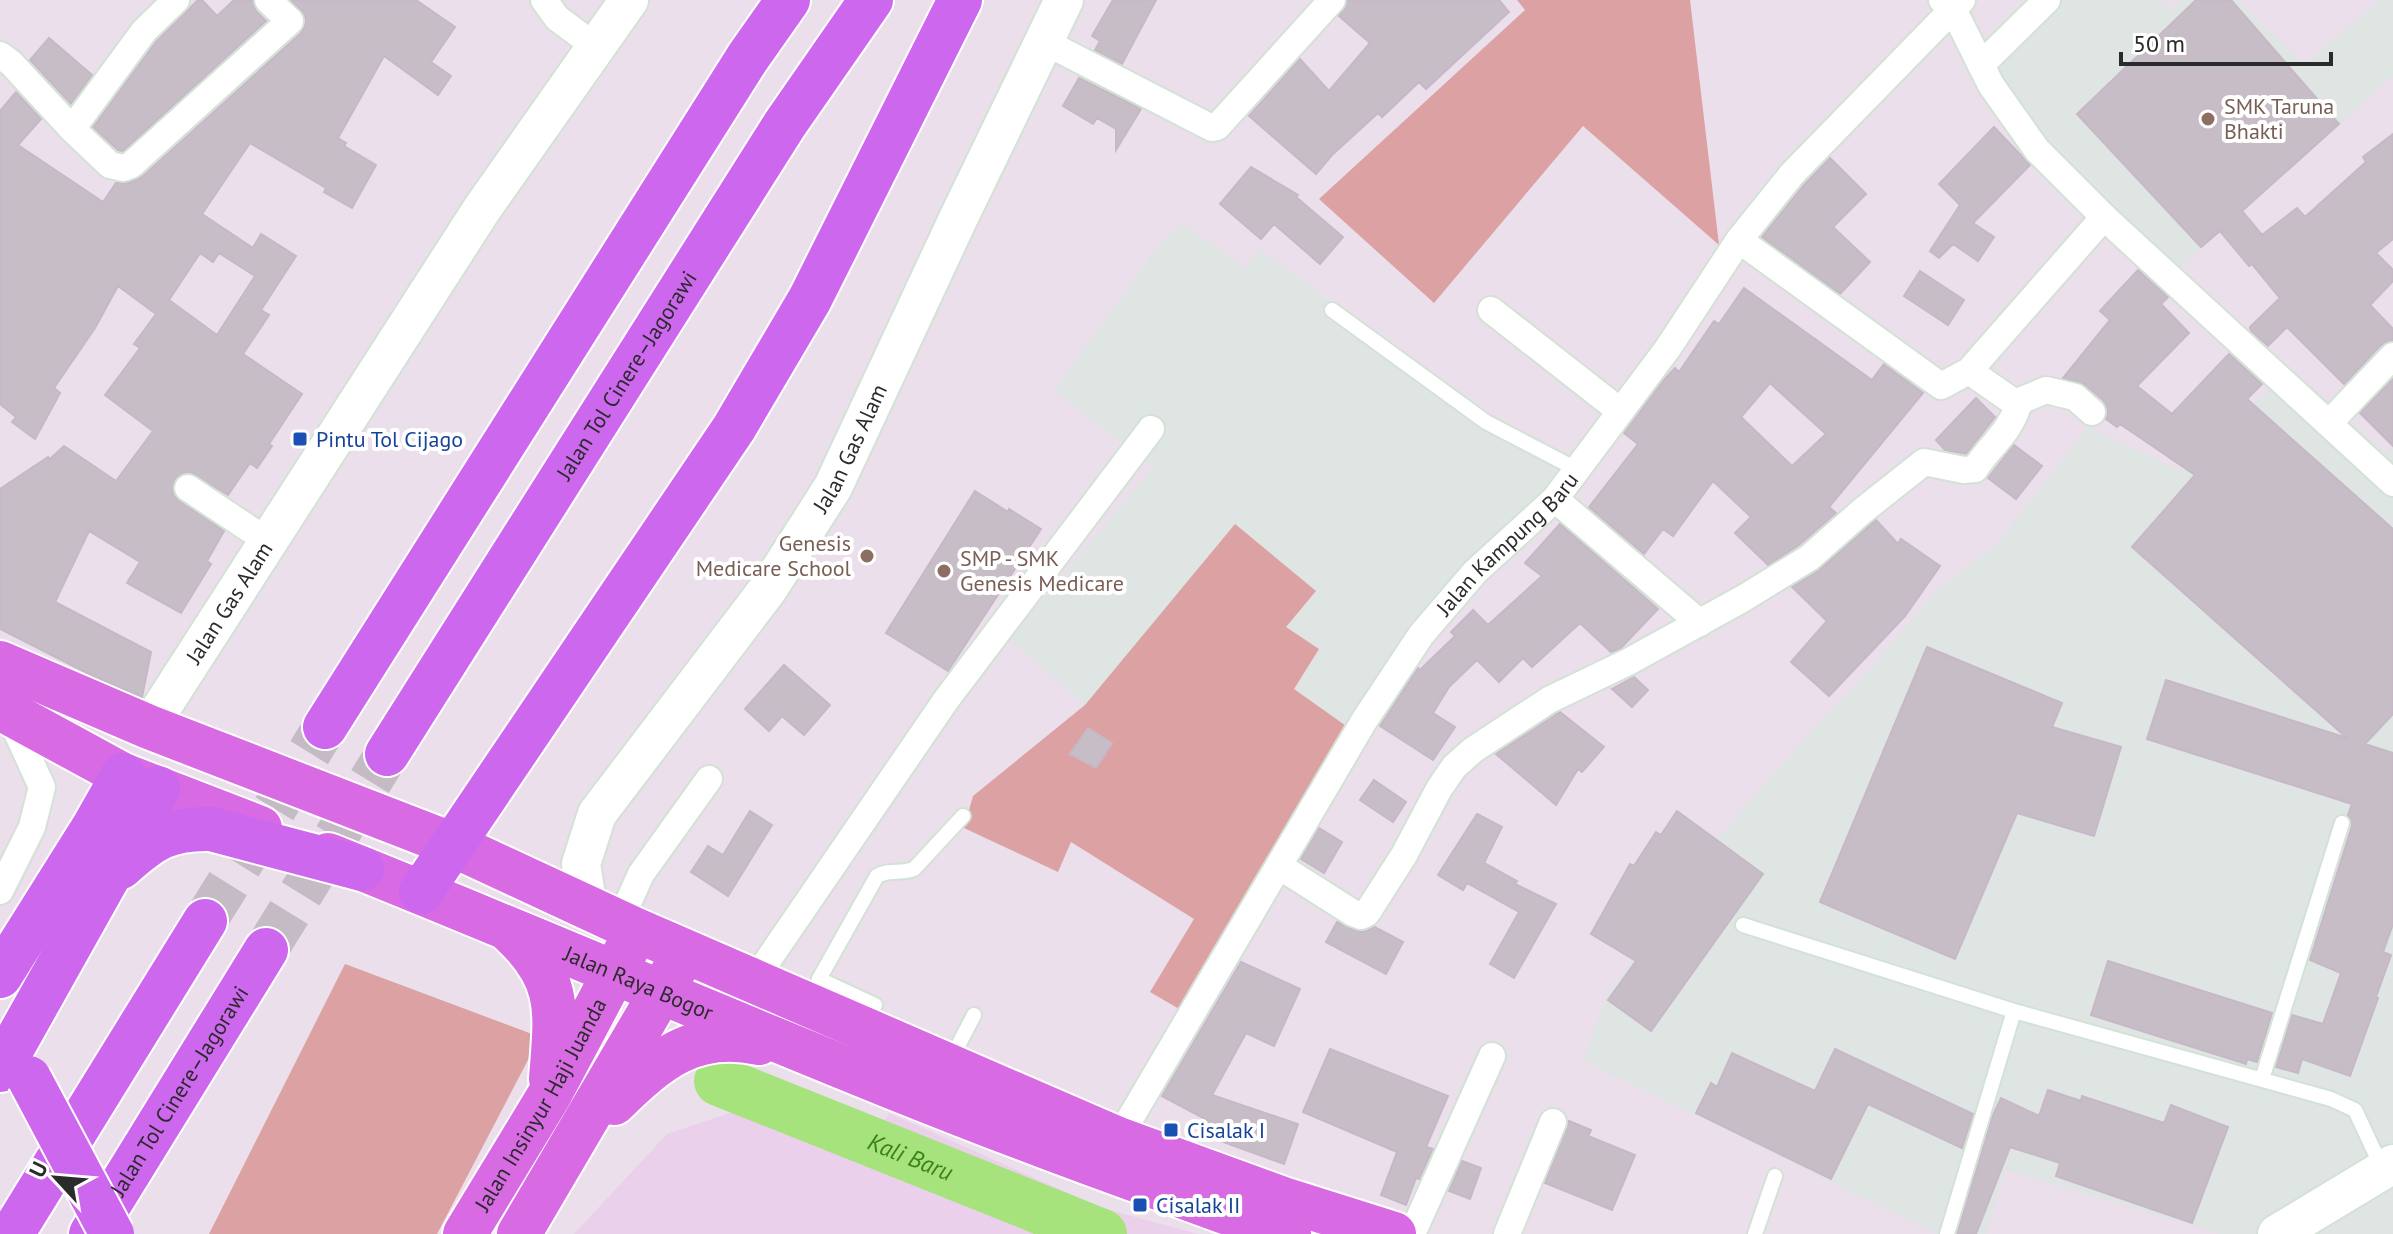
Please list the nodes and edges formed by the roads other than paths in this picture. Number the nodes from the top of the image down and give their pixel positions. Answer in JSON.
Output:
{"nodes":[{"id":1,"x":176,"y":0,"type":"edge"},
{"id":2,"x":268,"y":0,"type":"edge"},
{"id":3,"x":544,"y":0,"type":"edge"},
{"id":4,"x":629,"y":0,"type":"edge"},
{"id":5,"x":788,"y":0,"type":"edge"},
{"id":6,"x":871,"y":0,"type":"edge"},
{"id":7,"x":960,"y":0,"type":"edge"},
{"id":8,"x":1064,"y":0,"type":"edge"},
{"id":9,"x":1332,"y":0,"type":"edge"},
{"id":10,"x":2047,"y":0,"type":"edge"},
{"id":11,"x":1952,"y":3,"type":"edge"},
{"id":12,"x":1043,"y":41,"type":"junction"},
{"id":13,"x":596,"y":47,"type":"junction"},
{"id":14,"x":4,"y":64,"type":"edge"},
{"id":15,"x":1981,"y":65,"type":"junction"},
{"id":16,"x":72,"y":129,"type":"junction"},
{"id":17,"x":2104,"y":217,"type":"junction"},
{"id":18,"x":1739,"y":240,"type":"junction"},
{"id":19,"x":1332,"y":310,"type":"dead end"},
{"id":20,"x":1491,"y":310,"type":"dead end"},
{"id":21,"x":2393,"y":356,"type":"edge"},
{"id":22,"x":1969,"y":371,"type":"junction"},
{"id":23,"x":2018,"y":405,"type":"junction"},
{"id":24,"x":1620,"y":411,"type":"junction"},
{"id":25,"x":2092,"y":412,"type":"dead end"},
{"id":26,"x":2330,"y":422,"type":"junction"},
{"id":27,"x":1151,"y":429,"type":"dead end"},
{"id":28,"x":1578,"y":470,"type":"junction"},
{"id":29,"x":2393,"y":483,"type":"edge"},
{"id":30,"x":188,"y":488,"type":"dead end"},
{"id":31,"x":1555,"y":499,"type":"junction"},
{"id":32,"x":269,"y":542,"type":"junction"},
{"id":33,"x":1700,"y":623,"type":"junction"},
{"id":34,"x":7,"y":689,"type":"edge"},
{"id":35,"x":325,"y":727,"type":"tunnel mouth"},
{"id":36,"x":166,"y":734,"type":"junction"},
{"id":37,"x":387,"y":754,"type":"tunnel mouth"},
{"id":38,"x":709,"y":779,"type":"dead end"},
{"id":39,"x":140,"y":781,"type":"junction"},
{"id":40,"x":963,"y":816,"type":"dead end"},
{"id":41,"x":2342,"y":823,"type":"dead end"},
{"id":42,"x":451,"y":844,"type":"junction"},
{"id":43,"x":1279,"y":866,"type":"junction"},
{"id":44,"x":362,"y":869,"type":"junction"},
{"id":45,"x":106,"y":881,"type":"junction"},
{"id":46,"x":0,"y":891,"type":"edge"},
{"id":47,"x":421,"y":892,"type":"junction"},
{"id":48,"x":205,"y":921,"type":"tunnel mouth"},
{"id":49,"x":614,"y":921,"type":"junction"},
{"id":50,"x":504,"y":925,"type":"junction"},
{"id":51,"x":1743,"y":925,"type":"dead end"},
{"id":52,"x":266,"y":950,"type":"tunnel mouth"},
{"id":53,"x":684,"y":951,"type":"junction"},
{"id":54,"x":614,"y":973,"type":"junction"},
{"id":55,"x":0,"y":976,"type":"edge"},
{"id":56,"x":753,"y":982,"type":"junction"},
{"id":57,"x":661,"y":993,"type":"junction"},
{"id":58,"x":2014,"y":1011,"type":"junction"},
{"id":59,"x":974,"y":1015,"type":"dead end"},
{"id":60,"x":863,"y":1029,"type":"junction"},
{"id":61,"x":801,"y":1051,"type":"junction"},
{"id":62,"x":1492,"y":1056,"type":"dead end"},
{"id":63,"x":15,"y":1064,"type":"edge"},
{"id":64,"x":948,"y":1065,"type":"junction"},
{"id":65,"x":2262,"y":1079,"type":"junction"},
{"id":66,"x":550,"y":1094,"type":"junction"},
{"id":67,"x":1553,"y":1122,"type":"dead end"},
{"id":68,"x":1118,"y":1139,"type":"junction"},
{"id":69,"x":571,"y":1148,"type":"junction"},
{"id":70,"x":2384,"y":1159,"type":"edge"},
{"id":71,"x":1775,"y":1176,"type":"dead end"},
{"id":72,"x":12,"y":1234,"type":"edge"},
{"id":73,"x":91,"y":1234,"type":"edge"},
{"id":74,"x":112,"y":1234,"type":"edge"},
{"id":75,"x":465,"y":1234,"type":"edge"},
{"id":76,"x":519,"y":1234,"type":"edge"},
{"id":77,"x":1289,"y":1234,"type":"edge"},
{"id":78,"x":1394,"y":1234,"type":"edge"},
{"id":79,"x":1412,"y":1234,"type":"edge"},
{"id":80,"x":1507,"y":1234,"type":"edge"},
{"id":81,"x":1755,"y":1234,"type":"edge"},
{"id":82,"x":1947,"y":1234,"type":"edge"},
{"id":83,"x":2277,"y":1234,"type":"edge"}],
"edges":[{"from":1,"to":16,"type":"street"},
{"from":2,"to":16,"type":"street"},
{"from":3,"to":13,"type":"street"},
{"from":4,"to":13,"type":"main road","name":"Jalan Gas Alam"},
{"from":5,"to":35,"type":"highway"},
{"from":6,"to":37,"type":"highway","name":"Jalan Tol Cinere–Jagorawi"},
{"from":7,"to":42,"type":"highway"},
{"from":8,"to":12,"type":"main road","name":"Jalan Gas Alam"},
{"from":9,"to":12,"type":"street"},
{"from":10,"to":15,"type":"street"},
{"from":11,"to":15,"type":"street"},
{"from":11,"to":18,"type":"street","name":"Jalan Kampung Baru"},
{"from":12,"to":49,"type":"main road","name":"Jalan Gas Alam"},
{"from":13,"to":32,"type":"main road","name":"Jalan Gas Alam"},
{"from":14,"to":16,"type":"street"},
{"from":15,"to":17,"type":"street"},
{"from":17,"to":22,"type":"street"},
{"from":17,"to":26,"type":"street"},
{"from":18,"to":22,"type":"street"},
{"from":18,"to":24,"type":"street","name":"Jalan Kampung Baru"},
{"from":19,"to":28,"type":"lane"},
{"from":20,"to":24,"type":"street"},
{"from":21,"to":26,"type":"street"},
{"from":22,"to":23,"type":"street"},
{"from":23,"to":25,"type":"street"},
{"from":23,"to":33,"type":"street"},
{"from":24,"to":28,"type":"street","name":"Jalan Kampung Baru"},
{"from":26,"to":29,"type":"street"},
{"from":27,"to":56,"type":"street"},
{"from":28,"to":31,"type":"street","name":"Jalan Kampung Baru"},
{"from":30,"to":32,"type":"street"},
{"from":31,"to":33,"type":"street"},
{"from":31,"to":43,"type":"street","name":"Jalan Kampung Baru"},
{"from":32,"to":36,"type":"main road","name":"Jalan Gas Alam"},
{"from":33,"to":43,"type":"street"},
{"from":34,"to":36,"type":"highway"},
{"from":34,"to":39,"type":"highway","name":"Jalan Raya Bogor"},
{"from":34,"to":46,"type":"street"},
{"from":36,"to":39,"type":"highway"},
{"from":36,"to":42,"type":"highway","name":"Jalan Raya Bogor"},
{"from":38,"to":49,"type":"street"},
{"from":39,"to":44,"type":"highway","name":"Jalan Raya Bogor"},
{"from":39,"to":45,"type":"highway"},
{"from":39,"to":55,"type":"highway"},
{"from":40,"to":60,"type":"lane"},
{"from":41,"to":65,"type":"lane"},
{"from":42,"to":47,"type":"highway"},
{"from":42,"to":49,"type":"highway","name":"Jalan Raya Bogor"},
{"from":43,"to":68,"type":"street","name":"Jalan Kampung Baru"},
{"from":44,"to":45,"type":"highway"},
{"from":44,"to":47,"type":"highway","name":"Jalan Raya Bogor"},
{"from":45,"to":63,"type":"highway"},
{"from":47,"to":50,"type":"highway","name":"Jalan Raya Bogor"},
{"from":48,"to":72,"type":"highway"},
{"from":49,"to":53,"type":"highway","name":"Jalan Raya Bogor"},
{"from":49,"to":54,"type":"highway","name":"Jalan Insinyur Haji Juanda"},
{"from":50,"to":54,"type":"highway","name":"Jalan Raya Bogor"},
{"from":50,"to":66,"type":"highway"},
{"from":51,"to":58,"type":"lane"},
{"from":52,"to":73,"type":"highway","name":"Jalan Tol Cinere–Jagorawi"},
{"from":53,"to":56,"type":"highway","name":"Jalan Raya Bogor"},
{"from":53,"to":57,"type":"highway"},
{"from":54,"to":57,"type":"highway","name":"Jalan Raya Bogor"},
{"from":54,"to":66,"type":"highway","name":"Jalan Insinyur Haji Juanda"},
{"from":56,"to":60,"type":"highway","name":"Jalan Raya Bogor"},
{"from":57,"to":61,"type":"highway","name":"Jalan Raya Bogor"},
{"from":57,"to":69,"type":"highway"},
{"from":58,"to":65,"type":"lane"},
{"from":58,"to":82,"type":"lane"},
{"from":59,"to":64,"type":"lane"},
{"from":60,"to":64,"type":"highway","name":"Jalan Raya Bogor"},
{"from":61,"to":69,"type":"highway"},
{"from":61,"to":77,"type":"highway","name":"Jalan Raya Bogor"},
{"from":62,"to":79,"type":"street"},
{"from":63,"to":74,"type":"highway","bridge":true},
{"from":64,"to":68,"type":"highway","name":"Jalan Raya Bogor"},
{"from":65,"to":70,"type":"lane"},
{"from":66,"to":75,"type":"highway","name":"Jalan Insinyur Haji Juanda"},
{"from":67,"to":80,"type":"street"},
{"from":68,"to":78,"type":"highway","name":"Jalan Raya Bogor"},
{"from":69,"to":76,"type":"highway"},
{"from":70,"to":83,"type":"main road"},
{"from":71,"to":81,"type":"lane"}]}
